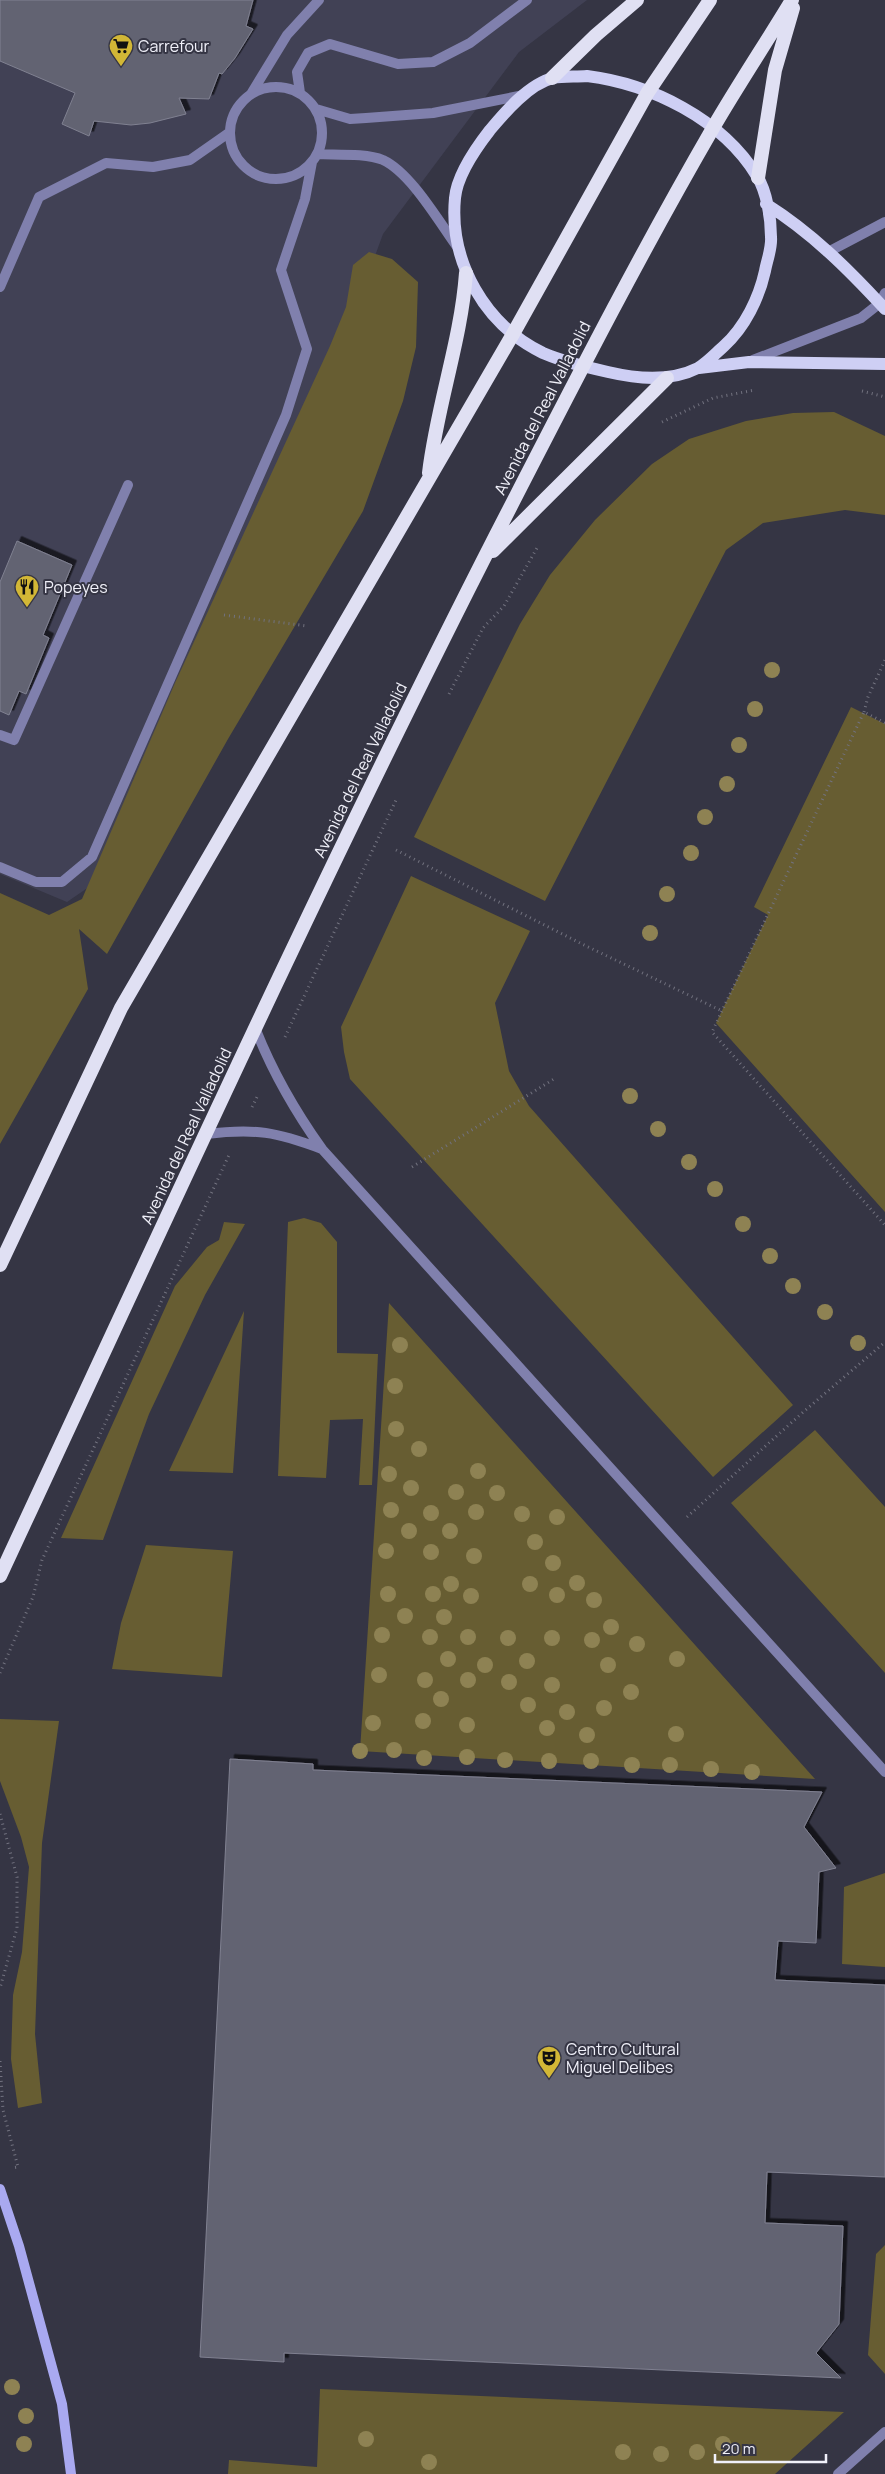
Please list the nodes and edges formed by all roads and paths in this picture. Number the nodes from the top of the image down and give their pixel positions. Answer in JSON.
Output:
{"nodes":[{"id":1,"x":319,"y":0,"type":"edge"},
{"id":2,"x":527,"y":0,"type":"edge"},
{"id":3,"x":637,"y":0,"type":"edge"},
{"id":4,"x":710,"y":0,"type":"edge"},
{"id":5,"x":794,"y":0,"type":"edge"},
{"id":6,"x":552,"y":78,"type":"junction"},
{"id":7,"x":648,"y":92,"type":"junction"},
{"id":8,"x":300,"y":93,"type":"junction"},
{"id":9,"x":525,"y":94,"type":"junction"},
{"id":10,"x":250,"y":95,"type":"junction"},
{"id":11,"x":316,"y":110,"type":"junction"},
{"id":12,"x":713,"y":127,"type":"junction"},
{"id":13,"x":230,"y":132,"type":"junction"},
{"id":14,"x":314,"y":158,"type":"junction"},
{"id":15,"x":758,"y":178,"type":"junction"},
{"id":16,"x":766,"y":204,"type":"junction"},
{"id":17,"x":885,"y":222,"type":"edge"},
{"id":18,"x":458,"y":248,"type":"junction"},
{"id":19,"x":830,"y":251,"type":"junction"},
{"id":20,"x":466,"y":273,"type":"junction"},
{"id":21,"x":0,"y":287,"type":"edge"},
{"id":22,"x":883,"y":302,"type":"edge"},
{"id":23,"x":513,"y":334,"type":"junction"},
{"id":24,"x":749,"y":362,"type":"junction"},
{"id":25,"x":885,"y":364,"type":"edge"},
{"id":26,"x":582,"y":366,"type":"junction"},
{"id":27,"x":699,"y":368,"type":"junction"},
{"id":28,"x":667,"y":378,"type":"junction"},
{"id":29,"x":760,"y":388,"type":"dead end"},
{"id":30,"x":859,"y":390,"type":"dead end"},
{"id":31,"x":885,"y":397,"type":"edge"},
{"id":32,"x":657,"y":424,"type":"dead end"},
{"id":33,"x":428,"y":480,"type":"junction"},
{"id":34,"x":128,"y":485,"type":"dead end"},
{"id":35,"x":542,"y":543,"type":"dead end"},
{"id":36,"x":484,"y":560,"type":"junction"},
{"id":37,"x":200,"y":612,"type":"junction"},
{"id":38,"x":307,"y":626,"type":"dead end"},
{"id":39,"x":885,"y":660,"type":"edge"},
{"id":40,"x":448,"y":695,"type":"dead end"},
{"id":41,"x":864,"y":712,"type":"junction"},
{"id":42,"x":885,"y":723,"type":"edge"},
{"id":43,"x":0,"y":735,"type":"edge"},
{"id":44,"x":401,"y":791,"type":"dead end"},
{"id":45,"x":396,"y":850,"type":"dead end"},
{"id":46,"x":0,"y":867,"type":"edge"},
{"id":47,"x":722,"y":1011,"type":"junction"},
{"id":48,"x":256,"y":1030,"type":"junction"},
{"id":49,"x":271,"y":1067,"type":"junction"},
{"id":50,"x":554,"y":1079,"type":"dead end"},
{"id":51,"x":241,"y":1130,"type":"junction"},
{"id":52,"x":206,"y":1134,"type":"junction"},
{"id":53,"x":322,"y":1149,"type":"junction"},
{"id":54,"x":412,"y":1167,"type":"dead end"},
{"id":55,"x":885,"y":1225,"type":"edge"},
{"id":56,"x":0,"y":1265,"type":"edge"},
{"id":57,"x":885,"y":1342,"type":"edge"},
{"id":58,"x":669,"y":1533,"type":"junction"},
{"id":59,"x":0,"y":1576,"type":"edge"},
{"id":60,"x":0,"y":1673,"type":"edge"},
{"id":61,"x":885,"y":1772,"type":"edge"},
{"id":62,"x":0,"y":1814,"type":"edge"},
{"id":63,"x":0,"y":1988,"type":"edge"},
{"id":64,"x":0,"y":2061,"type":"edge"},
{"id":65,"x":18,"y":2167,"type":"dead end"},
{"id":66,"x":0,"y":2189,"type":"edge"},
{"id":67,"x":885,"y":2432,"type":"edge"},
{"id":68,"x":71,"y":2474,"type":"edge"},
{"id":69,"x":838,"y":2474,"type":"edge"}],
"edges":[{"from":1,"to":10,"type":"street"},
{"from":2,"to":8,"type":"street"},
{"from":3,"to":6,"type":"highway"},
{"from":4,"to":7,"type":"highway"},
{"from":5,"to":12,"type":"highway","name":"Avenida del Real Valladolid"},
{"from":5,"to":15,"type":"highway"},
{"from":6,"to":7,"type":"main road"},
{"from":6,"to":9,"type":"main road"},
{"from":7,"to":12,"type":"main road"},
{"from":7,"to":23,"type":"highway"},
{"from":8,"to":10,"type":"street"},
{"from":8,"to":11,"type":"street"},
{"from":9,"to":11,"type":"street"},
{"from":9,"to":18,"type":"main road"},
{"from":10,"to":13,"type":"street"},
{"from":11,"to":14,"type":"street"},
{"from":12,"to":15,"type":"main road"},
{"from":12,"to":26,"type":"highway","name":"Avenida del Real Valladolid"},
{"from":13,"to":14,"type":"street"},
{"from":13,"to":21,"type":"street"},
{"from":14,"to":18,"type":"street"},
{"from":14,"to":37,"type":"street"},
{"from":15,"to":16,"type":"main road"},
{"from":16,"to":19,"type":"main road"},
{"from":16,"to":27,"type":"main road"},
{"from":17,"to":19,"type":"street"},
{"from":18,"to":20,"type":"main road"},
{"from":19,"to":22,"type":"main road"},
{"from":20,"to":23,"type":"main road"},
{"from":20,"to":33,"type":"highway"},
{"from":22,"to":24,"type":"street"},
{"from":23,"to":26,"type":"main road"},
{"from":23,"to":33,"type":"highway"},
{"from":24,"to":25,"type":"main road"},
{"from":24,"to":27,"type":"main road"},
{"from":26,"to":28,"type":"main road"},
{"from":26,"to":36,"type":"highway","name":"Avenida del Real Valladolid"},
{"from":27,"to":28,"type":"main road"},
{"from":28,"to":36,"type":"highway"},
{"from":29,"to":32,"type":"path"},
{"from":30,"to":31,"type":"path"},
{"from":33,"to":56,"type":"highway"},
{"from":34,"to":43,"type":"street"},
{"from":35,"to":40,"type":"path"},
{"from":36,"to":48,"type":"highway","name":"Avenida del Real Valladolid"},
{"from":37,"to":38,"type":"path"},
{"from":37,"to":46,"type":"street"},
{"from":39,"to":41,"type":"path"},
{"from":41,"to":42,"type":"path"},
{"from":41,"to":47,"type":"path"},
{"from":44,"to":49,"type":"path"},
{"from":45,"to":47,"type":"path"},
{"from":47,"to":55,"type":"path"},
{"from":48,"to":49,"type":"street"},
{"from":48,"to":52,"type":"highway","name":"Avenida del Real Valladolid"},
{"from":49,"to":51,"type":"path"},
{"from":49,"to":53,"type":"street"},
{"from":50,"to":54,"type":"path"},
{"from":51,"to":52,"type":"street"},
{"from":51,"to":53,"type":"street"},
{"from":51,"to":60,"type":"path"},
{"from":52,"to":59,"type":"highway","name":"Avenida del Real Valladolid"},
{"from":53,"to":58,"type":"street"},
{"from":57,"to":58,"type":"path"},
{"from":58,"to":61,"type":"street"},
{"from":62,"to":63,"type":"path"},
{"from":64,"to":65,"type":"path"},
{"from":66,"to":68,"type":"main road"},
{"from":67,"to":69,"type":"street"}]}
